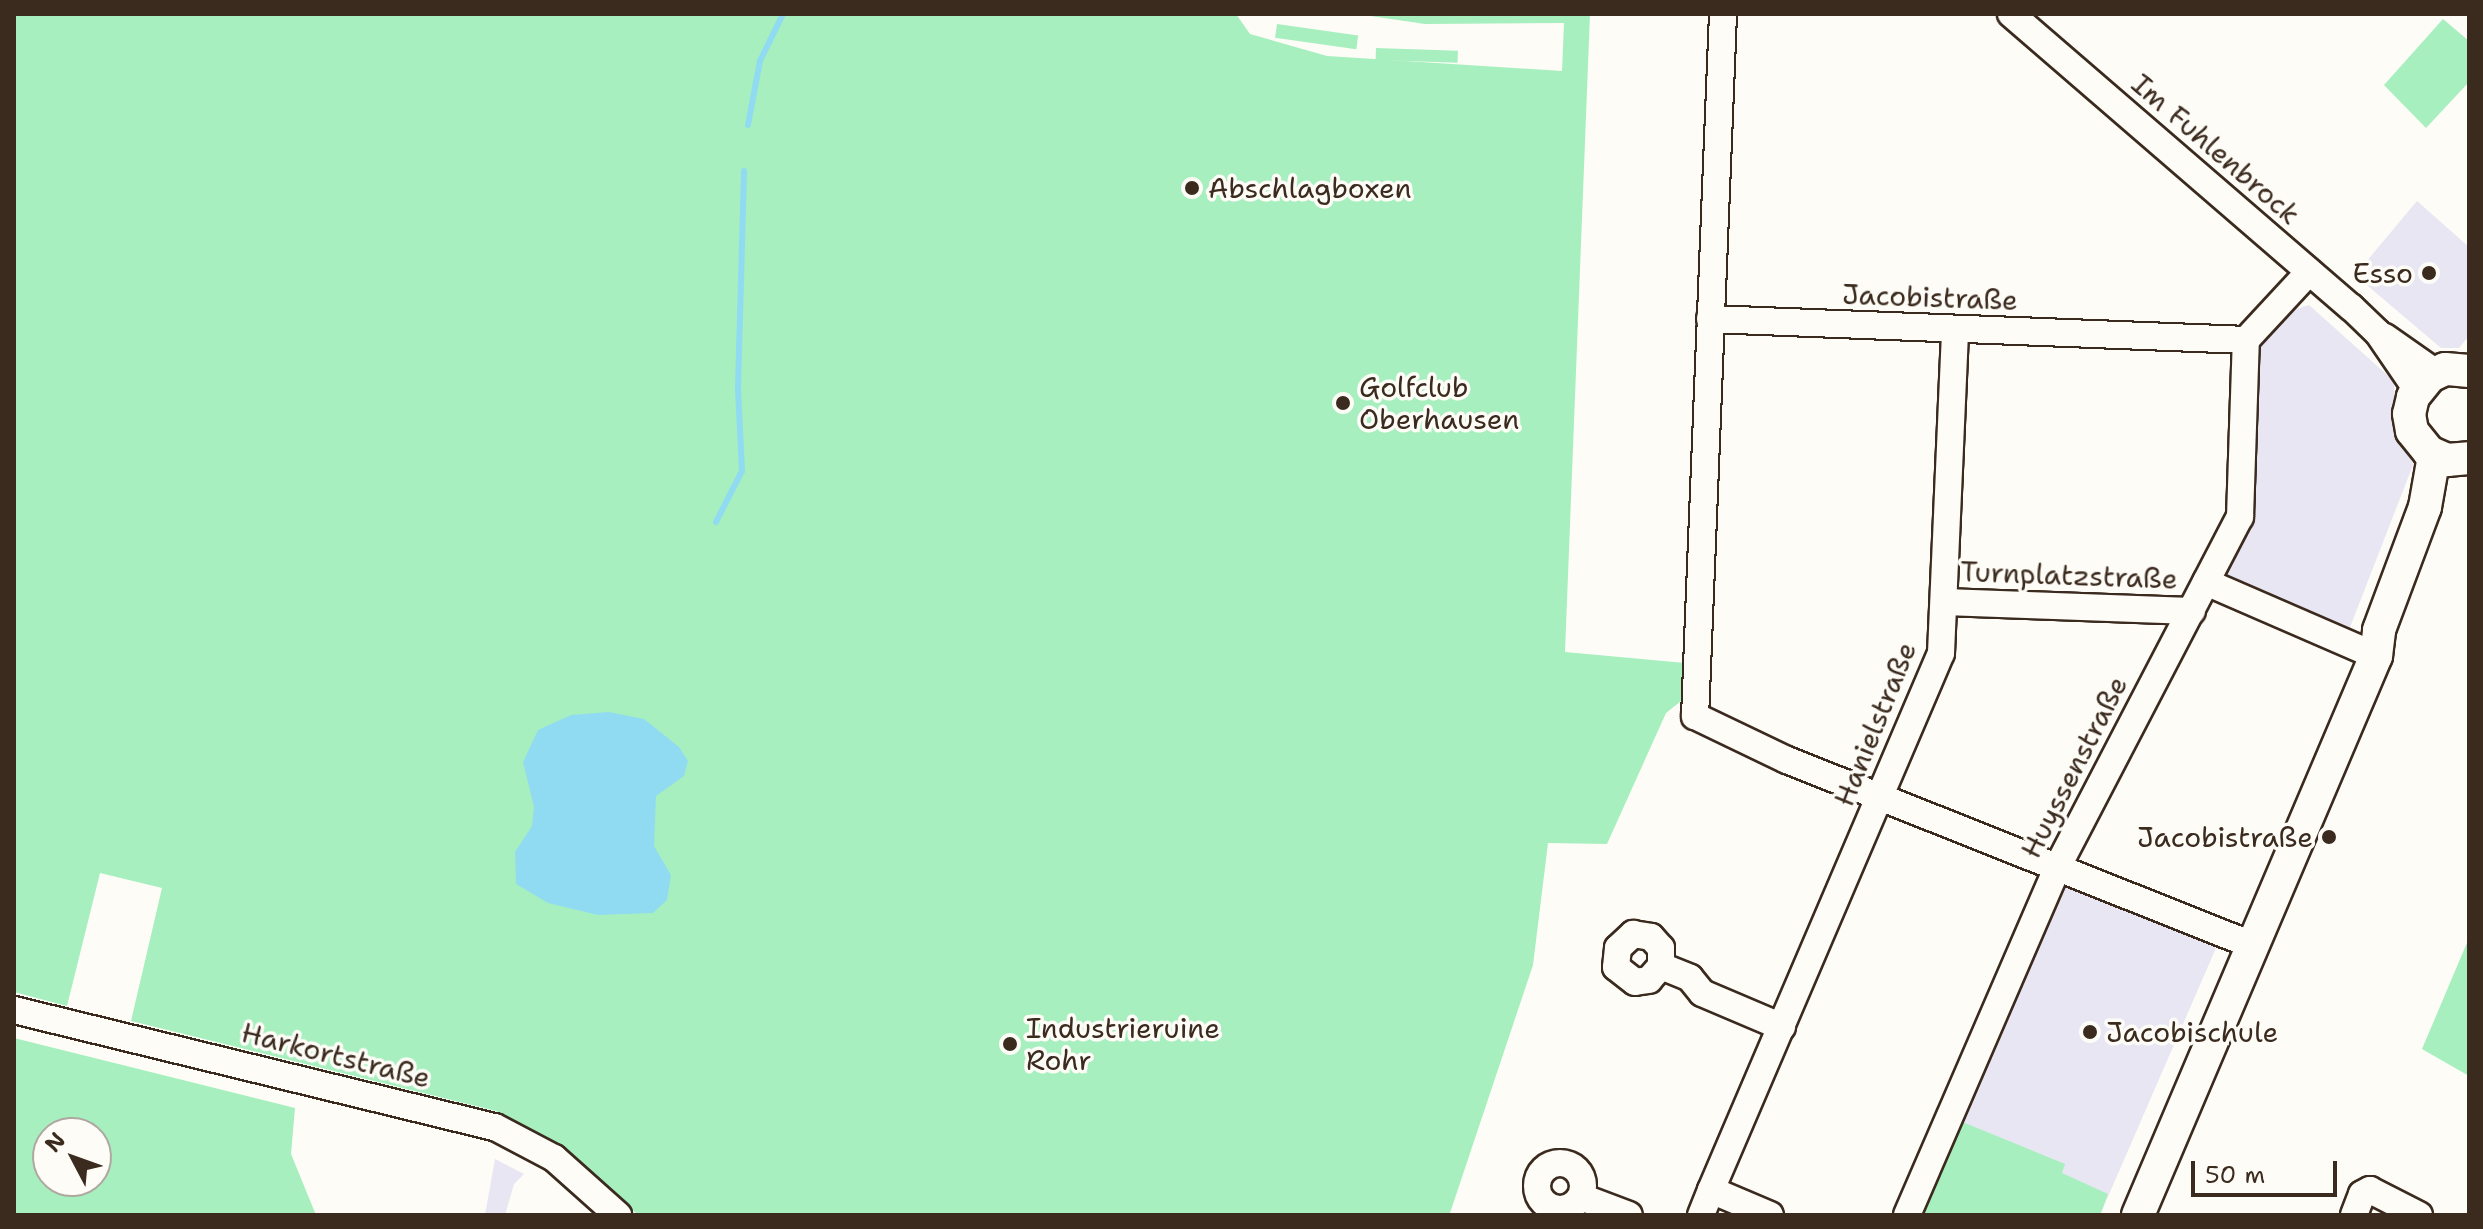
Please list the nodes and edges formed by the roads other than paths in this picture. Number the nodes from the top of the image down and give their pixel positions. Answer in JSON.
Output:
{"nodes":[{"id":1,"x":1723,"y":14,"type":"edge"},
{"id":2,"x":2011,"y":14,"type":"edge"},
{"id":3,"x":2309,"y":272,"type":"junction"},
{"id":4,"x":1710,"y":319,"type":"junction"},
{"id":5,"x":1955,"y":332,"type":"junction"},
{"id":6,"x":2246,"y":340,"type":"junction"},
{"id":7,"x":2469,"y":371,"type":"edge"},
{"id":8,"x":2426,"y":381,"type":"junction"},
{"id":9,"x":2452,"y":458,"type":"edge"},
{"id":10,"x":2206,"y":582,"type":"junction"},
{"id":11,"x":1944,"y":602,"type":"junction"},
{"id":12,"x":2192,"y":611,"type":"junction"},
{"id":13,"x":2376,"y":656,"type":"junction"},
{"id":14,"x":1881,"y":797,"type":"junction"},
{"id":15,"x":2058,"y":866,"type":"junction"},
{"id":16,"x":2251,"y":945,"type":"junction"},
{"id":17,"x":1661,"y":966,"type":"dead end"},
{"id":18,"x":14,"y":1010,"type":"edge"},
{"id":19,"x":1782,"y":1027,"type":"junction"},
{"id":20,"x":1711,"y":1190,"type":"junction"},
{"id":21,"x":1581,"y":1197,"type":"dead end"},
{"id":22,"x":618,"y":1215,"type":"edge"},
{"id":23,"x":1629,"y":1215,"type":"edge"},
{"id":24,"x":1701,"y":1215,"type":"edge"},
{"id":25,"x":1770,"y":1215,"type":"edge"},
{"id":26,"x":1907,"y":1215,"type":"edge"},
{"id":27,"x":2138,"y":1215,"type":"edge"},
{"id":28,"x":2354,"y":1215,"type":"edge"},
{"id":29,"x":2419,"y":1215,"type":"edge"}],
"edges":[{"from":1,"to":4,"type":"street"},
{"from":2,"to":3,"type":"street","name":"Im Fuhlenbrock"},
{"from":3,"to":6,"type":"street"},
{"from":3,"to":8,"type":"street","name":"Im Fuhlenbrock"},
{"from":4,"to":5,"type":"street","name":"Jacobistraße"},
{"from":4,"to":14,"type":"street"},
{"from":5,"to":6,"type":"street","name":"Jacobistraße"},
{"from":5,"to":11,"type":"street","name":"Hanielstraße"},
{"from":6,"to":10,"type":"street","name":"Huyssenstraße"},
{"from":7,"to":8,"type":"main road"},
{"from":8,"to":9,"type":"main road"},
{"from":9,"to":13,"type":"main road"},
{"from":10,"to":12,"type":"street","name":"Huyssenstraße"},
{"from":10,"to":13,"type":"street","name":"Turnplatzstraße"},
{"from":11,"to":12,"type":"street","name":"Turnplatzstraße"},
{"from":11,"to":14,"type":"street","name":"Hanielstraße"},
{"from":12,"to":15,"type":"street","name":"Huyssenstraße"},
{"from":13,"to":16,"type":"main road"},
{"from":14,"to":15,"type":"street"},
{"from":14,"to":19,"type":"street","name":"Hanielstraße"},
{"from":15,"to":16,"type":"street"},
{"from":15,"to":26,"type":"street","name":"Huyssenstraße"},
{"from":16,"to":27,"type":"main road"},
{"from":17,"to":19,"type":"street"},
{"from":18,"to":22,"type":"street","name":"Harkortstraße"},
{"from":19,"to":20,"type":"street","name":"Hanielstraße"},
{"from":20,"to":24,"type":"street","name":"Hanielstraße"},
{"from":20,"to":25,"type":"street"},
{"from":21,"to":23,"type":"street"},
{"from":28,"to":29,"type":"street"}]}
